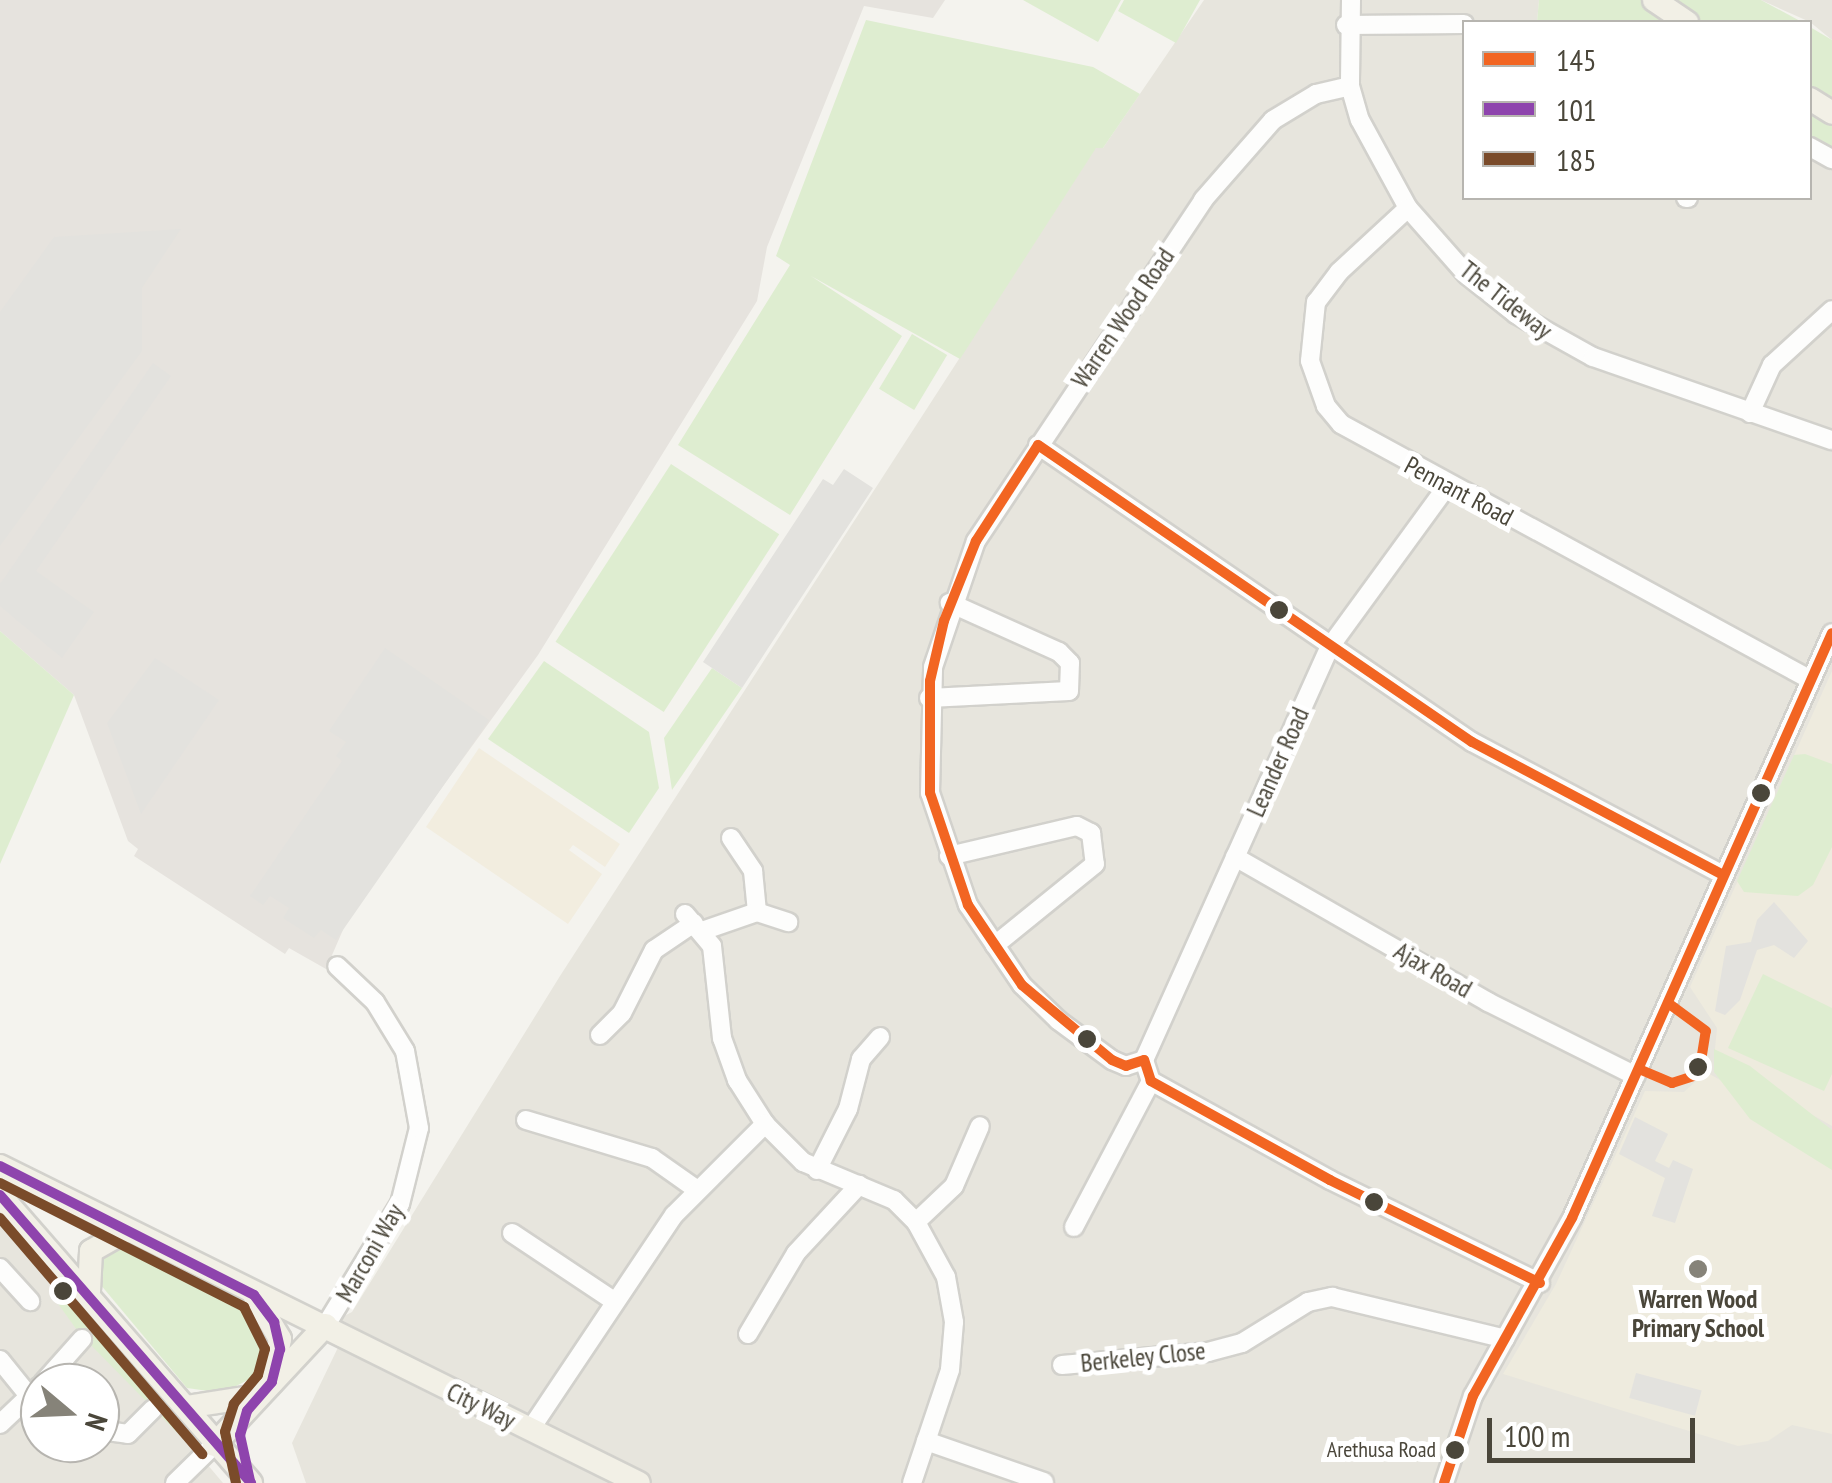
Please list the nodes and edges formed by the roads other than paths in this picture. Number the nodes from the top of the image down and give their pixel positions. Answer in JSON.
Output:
{"nodes":[{"id":1,"x":1350,"y":0,"type":"edge"},
{"id":2,"x":1654,"y":0,"type":"edge"},
{"id":3,"x":1685,"y":20,"type":"edge"},
{"id":4,"x":1462,"y":24,"type":"edge"},
{"id":5,"x":1346,"y":25,"type":"junction"},
{"id":6,"x":1350,"y":86,"type":"junction"},
{"id":7,"x":1408,"y":208,"type":"junction"},
{"id":8,"x":1832,"y":310,"type":"edge"},
{"id":9,"x":1750,"y":413,"type":"junction"},
{"id":10,"x":1832,"y":440,"type":"edge"},
{"id":11,"x":1038,"y":445,"type":"junction"},
{"id":12,"x":1448,"y":485,"type":"junction"},
{"id":13,"x":950,"y":603,"type":"junction"},
{"id":14,"x":1832,"y":633,"type":"edge"},
{"id":15,"x":1329,"y":648,"type":"junction"},
{"id":16,"x":1811,"y":680,"type":"junction"},
{"id":17,"x":929,"y":698,"type":"junction"},
{"id":18,"x":730,"y":838,"type":"dead end"},
{"id":19,"x":949,"y":856,"type":"junction"},
{"id":20,"x":1236,"y":857,"type":"junction"},
{"id":21,"x":1723,"y":875,"type":"junction"},
{"id":22,"x":757,"y":912,"type":"junction"},
{"id":23,"x":693,"y":922,"type":"junction"},
{"id":24,"x":788,"y":922,"type":"dead end"},
{"id":25,"x":996,"y":945,"type":"junction"},
{"id":26,"x":336,"y":966,"type":"dead end"},
{"id":27,"x":600,"y":1035,"type":"dead end"},
{"id":28,"x":880,"y":1037,"type":"dead end"},
{"id":29,"x":1144,"y":1060,"type":"junction"},
{"id":30,"x":1636,"y":1076,"type":"junction"},
{"id":31,"x":1151,"y":1081,"type":"junction"},
{"id":32,"x":526,"y":1120,"type":"dead end"},
{"id":33,"x":765,"y":1124,"type":"junction"},
{"id":34,"x":980,"y":1126,"type":"dead end"},
{"id":35,"x":0,"y":1166,"type":"edge"},
{"id":36,"x":817,"y":1170,"type":"junction"},
{"id":37,"x":860,"y":1185,"type":"junction"},
{"id":38,"x":696,"y":1189,"type":"junction"},
{"id":39,"x":0,"y":1194,"type":"edge"},
{"id":40,"x":916,"y":1222,"type":"junction"},
{"id":41,"x":1074,"y":1228,"type":"dead end"},
{"id":42,"x":126,"y":1230,"type":"junction"},
{"id":43,"x":512,"y":1233,"type":"dead end"},
{"id":44,"x":0,"y":1268,"type":"edge"},
{"id":45,"x":1540,"y":1283,"type":"junction"},
{"id":46,"x":89,"y":1291,"type":"junction"},
{"id":47,"x":254,"y":1295,"type":"junction"},
{"id":48,"x":30,"y":1300,"type":"dead end"},
{"id":49,"x":614,"y":1301,"type":"junction"},
{"id":50,"x":326,"y":1325,"type":"junction"},
{"id":51,"x":748,"y":1334,"type":"dead end"},
{"id":52,"x":82,"y":1339,"type":"dead end"},
{"id":53,"x":1505,"y":1340,"type":"junction"},
{"id":54,"x":359,"y":1347,"type":"junction"},
{"id":55,"x":299,"y":1359,"type":"junction"},
{"id":56,"x":0,"y":1360,"type":"edge"},
{"id":57,"x":61,"y":1363,"type":"edge"},
{"id":58,"x":1062,"y":1365,"type":"dead end"},
{"id":59,"x":20,"y":1379,"type":"edge"},
{"id":60,"x":260,"y":1396,"type":"junction"},
{"id":61,"x":20,"y":1406,"type":"edge"},
{"id":62,"x":186,"y":1407,"type":"junction"},
{"id":63,"x":153,"y":1409,"type":"dead end"},
{"id":64,"x":0,"y":1424,"type":"edge"},
{"id":65,"x":530,"y":1430,"type":"junction"},
{"id":66,"x":120,"y":1433,"type":"edge"},
{"id":67,"x":926,"y":1441,"type":"junction"},
{"id":68,"x":214,"y":1445,"type":"junction"},
{"id":69,"x":250,"y":1482,"type":"edge"},
{"id":70,"x":1044,"y":1482,"type":"edge"},
{"id":71,"x":174,"y":1483,"type":"edge"},
{"id":72,"x":639,"y":1483,"type":"edge"},
{"id":73,"x":912,"y":1483,"type":"edge"},
{"id":74,"x":1444,"y":1483,"type":"edge"}],
"edges":[{"from":1,"to":5,"type":"street","name":"The Tideway"},
{"from":2,"to":3,"type":"main road"},
{"from":4,"to":5,"type":"street"},
{"from":5,"to":6,"type":"street","name":"The Tideway"},
{"from":6,"to":7,"type":"street","name":"The Tideway"},
{"from":6,"to":11,"type":"street","name":"Warren Wood Road"},
{"from":7,"to":9,"type":"street","name":"The Tideway"},
{"from":7,"to":12,"type":"street","name":"Pennant Road"},
{"from":8,"to":9,"type":"street"},
{"from":9,"to":10,"type":"street","name":"The Tideway"},
{"from":11,"to":13,"type":"street","name":"Warren Wood Road"},
{"from":11,"to":15,"type":"street"},
{"from":12,"to":15,"type":"street","name":"Leander Road"},
{"from":12,"to":16,"type":"street","name":"Pennant Road"},
{"from":13,"to":17,"type":"street","name":"Warren Wood Road"},
{"from":13,"to":17,"type":"street"},
{"from":14,"to":16,"type":"street"},
{"from":15,"to":20,"type":"street","name":"Leander Road"},
{"from":15,"to":21,"type":"street"},
{"from":16,"to":21,"type":"street"},
{"from":17,"to":19,"type":"street","name":"Warren Wood Road"},
{"from":18,"to":22,"type":"street"},
{"from":19,"to":25,"type":"street","name":"Warren Wood Road"},
{"from":19,"to":25,"type":"street"},
{"from":20,"to":29,"type":"street","name":"Leander Road"},
{"from":20,"to":30,"type":"street","name":"Ajax Road"},
{"from":21,"to":30,"type":"street"},
{"from":22,"to":23,"type":"street"},
{"from":22,"to":24,"type":"street"},
{"from":23,"to":27,"type":"street"},
{"from":23,"to":33,"type":"street"},
{"from":25,"to":29,"type":"street","name":"Warren Wood Road"},
{"from":26,"to":50,"type":"street","name":"Marconi Way"},
{"from":28,"to":36,"type":"street"},
{"from":29,"to":31,"type":"street"},
{"from":30,"to":45,"type":"street"},
{"from":31,"to":41,"type":"street"},
{"from":31,"to":45,"type":"street"},
{"from":32,"to":38,"type":"street"},
{"from":33,"to":36,"type":"street"},
{"from":33,"to":38,"type":"street"},
{"from":34,"to":40,"type":"street"},
{"from":35,"to":42,"type":"main road","name":"City Way"},
{"from":36,"to":37,"type":"street"},
{"from":37,"to":40,"type":"street"},
{"from":37,"to":51,"type":"street"},
{"from":38,"to":49,"type":"street"},
{"from":39,"to":46,"type":"main road"},
{"from":40,"to":67,"type":"street"},
{"from":42,"to":46,"type":"main road"},
{"from":42,"to":47,"type":"main road","name":"City Way"},
{"from":43,"to":49,"type":"street"},
{"from":44,"to":48,"type":"street"},
{"from":45,"to":53,"type":"street"},
{"from":46,"to":62,"type":"main road"},
{"from":47,"to":50,"type":"main road","name":"City Way"},
{"from":47,"to":60,"type":"main road"},
{"from":49,"to":65,"type":"street"},
{"from":50,"to":54,"type":"main road","name":"City Way"},
{"from":50,"to":55,"type":"main road"},
{"from":52,"to":57,"type":"street"},
{"from":53,"to":58,"type":"street","name":"Berkeley Close"},
{"from":53,"to":74,"type":"street"},
{"from":54,"to":55,"type":"main road"},
{"from":54,"to":65,"type":"main road","name":"City Way"},
{"from":55,"to":60,"type":"main road"},
{"from":56,"to":59,"type":"street"},
{"from":60,"to":62,"type":"main road"},
{"from":60,"to":68,"type":"main road"},
{"from":60,"to":69,"type":"main road"},
{"from":61,"to":64,"type":"street"},
{"from":62,"to":68,"type":"main road"},
{"from":63,"to":66,"type":"street"},
{"from":65,"to":72,"type":"main road","name":"City Way"},
{"from":67,"to":70,"type":"street"},
{"from":67,"to":73,"type":"street"},
{"from":68,"to":69,"type":"main road"},
{"from":68,"to":71,"type":"street"}]}
